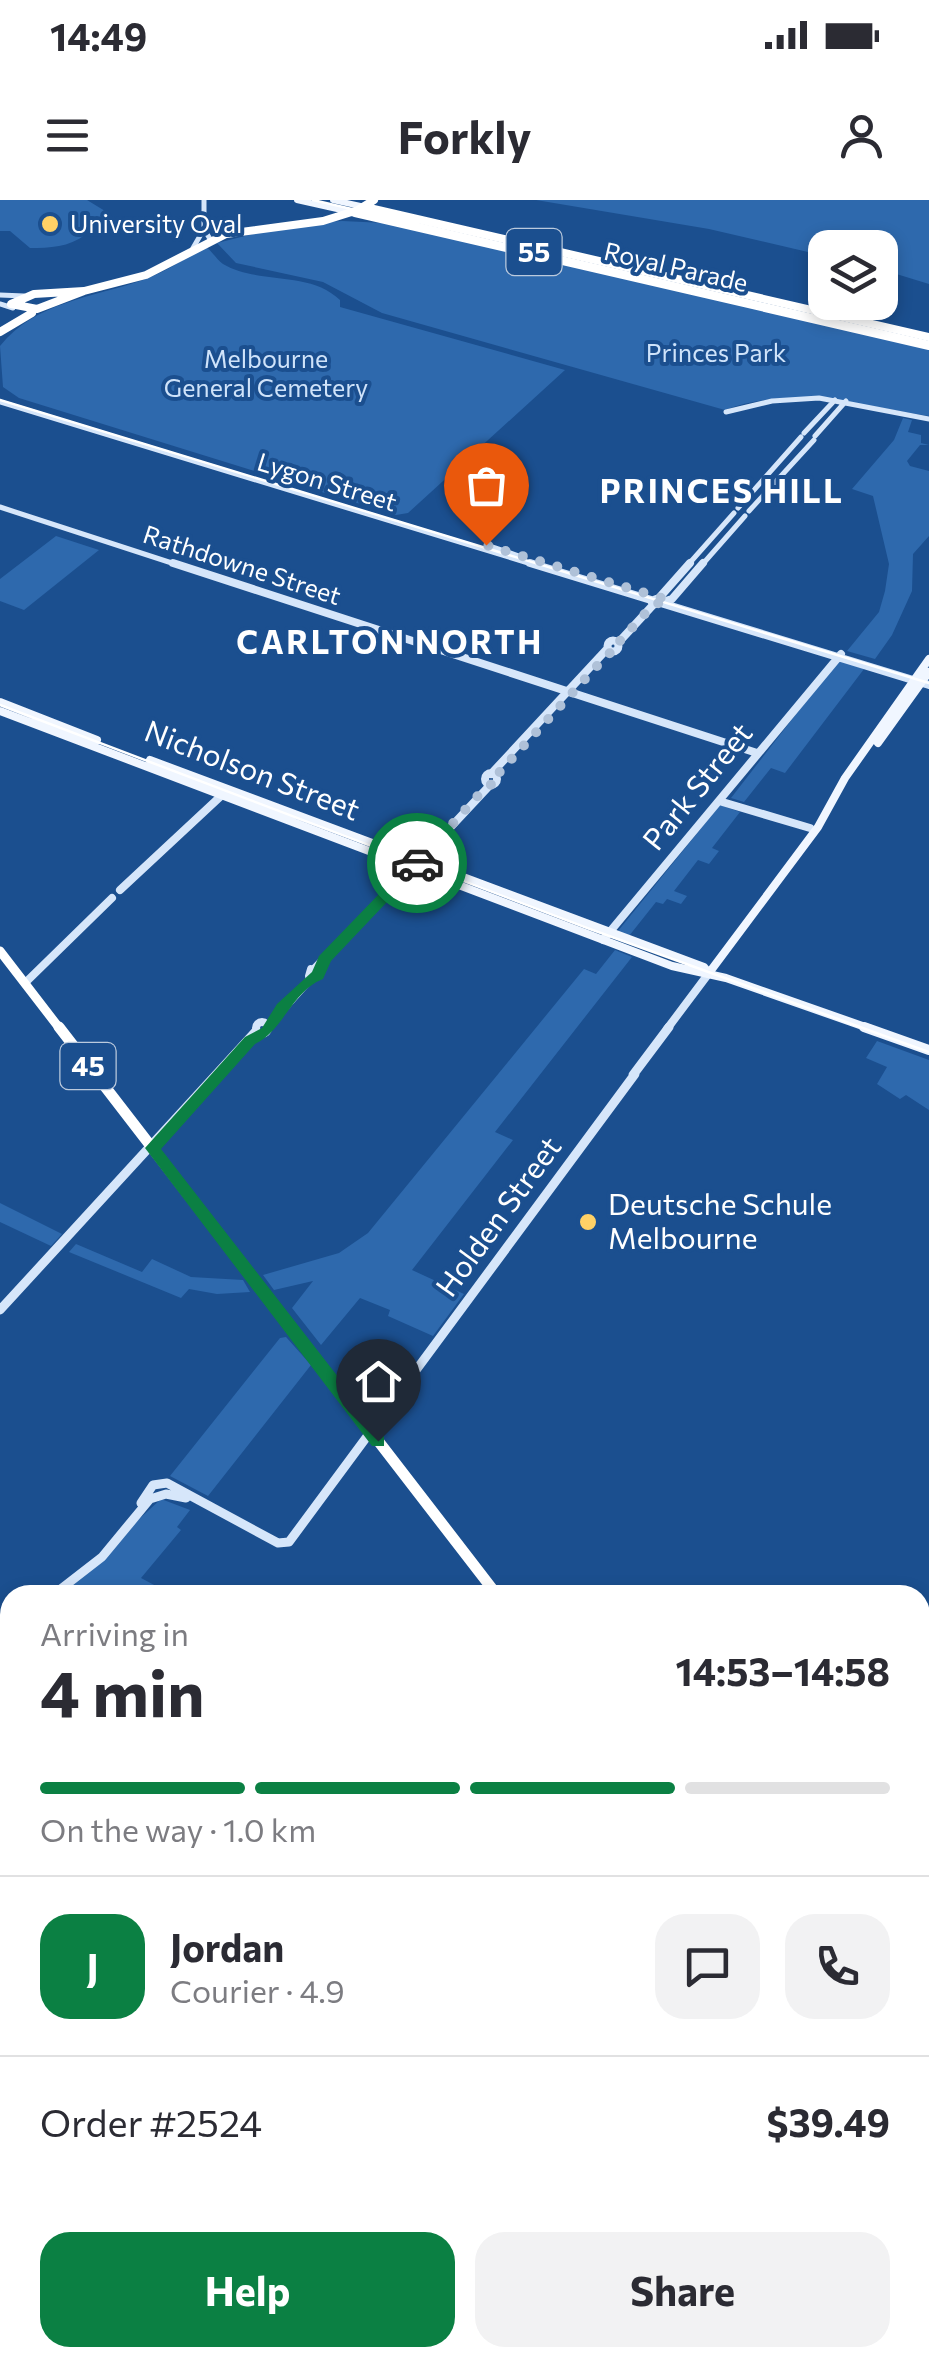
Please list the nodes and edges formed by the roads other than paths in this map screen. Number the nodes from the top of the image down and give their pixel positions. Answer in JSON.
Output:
{"nodes":[{"id":1,"x":204,"y":200,"type":"edge"},
{"id":2,"x":297,"y":200,"type":"edge"},
{"id":3,"x":309,"y":200,"type":"edge"},
{"id":4,"x":326,"y":200,"type":"edge"},
{"id":5,"x":378,"y":200,"type":"edge"},
{"id":6,"x":363,"y":211,"type":"junction"},
{"id":7,"x":341,"y":220,"type":"junction"},
{"id":8,"x":295,"y":222,"type":"junction"},
{"id":9,"x":390,"y":222,"type":"junction"},
{"id":10,"x":204,"y":229,"type":"junction"},
{"id":11,"x":440,"y":232,"type":"junction"},
{"id":12,"x":210,"y":239,"type":"junction"},
{"id":13,"x":481,"y":239,"type":"junction"},
{"id":14,"x":193,"y":248,"type":"junction"},
{"id":15,"x":545,"y":253,"type":"junction"},
{"id":16,"x":652,"y":278,"type":"junction"},
{"id":17,"x":84,"y":291,"type":"junction"},
{"id":18,"x":0,"y":295,"type":"edge"},
{"id":19,"x":24,"y":296,"type":"junction"},
{"id":20,"x":44,"y":296,"type":"junction"},
{"id":21,"x":55,"y":302,"type":"junction"},
{"id":22,"x":0,"y":304,"type":"edge"},
{"id":23,"x":15,"y":308,"type":"junction"},
{"id":24,"x":787,"y":309,"type":"junction"},
{"id":25,"x":36,"y":310,"type":"junction"},
{"id":26,"x":14,"y":322,"type":"junction"},
{"id":27,"x":0,"y":332,"type":"edge"},
{"id":28,"x":929,"y":342,"type":"edge"},
{"id":29,"x":2,"y":397,"type":"edge"},
{"id":30,"x":834,"y":400,"type":"junction"},
{"id":31,"x":846,"y":402,"type":"junction"},
{"id":32,"x":728,"y":413,"type":"dead end"},
{"id":33,"x":820,"y":418,"type":"junction"},
{"id":34,"x":925,"y":418,"type":"edge"},
{"id":35,"x":829,"y":420,"type":"junction"},
{"id":36,"x":802,"y":435,"type":"junction"},
{"id":37,"x":815,"y":438,"type":"junction"},
{"id":38,"x":157,"y":447,"type":"joint"},
{"id":39,"x":0,"y":509,"type":"edge"},
{"id":40,"x":736,"y":510,"type":"junction"},
{"id":41,"x":747,"y":513,"type":"junction"},
{"id":42,"x":659,"y":600,"type":"junction"},
{"id":43,"x":294,"y":605,"type":"joint"},
{"id":44,"x":734,"y":623,"type":"joint"},
{"id":45,"x":744,"y":626,"type":"joint"},
{"id":46,"x":837,"y":657,"type":"junction"},
{"id":47,"x":929,"y":659,"type":"edge"},
{"id":48,"x":923,"y":679,"type":"edge"},
{"id":49,"x":568,"y":695,"type":"junction"},
{"id":50,"x":0,"y":702,"type":"edge"},
{"id":51,"x":0,"y":711,"type":"edge"},
{"id":52,"x":756,"y":756,"type":"junction"},
{"id":53,"x":225,"y":792,"type":"junction"},
{"id":54,"x":720,"y":799,"type":"junction"},
{"id":55,"x":811,"y":830,"type":"junction"},
{"id":56,"x":413,"y":864,"type":"junction"},
{"id":57,"x":120,"y":890,"type":"joint"},
{"id":58,"x":606,"y":937,"type":"junction"},
{"id":59,"x":0,"y":952,"type":"edge"},
{"id":60,"x":709,"y":973,"type":"junction"},
{"id":61,"x":23,"y":981,"type":"junction"},
{"id":62,"x":262,"y":1029,"type":"joint"},
{"id":63,"x":929,"y":1053,"type":"edge"},
{"id":64,"x":152,"y":1148,"type":"junction"},
{"id":65,"x":0,"y":1314,"type":"edge"},
{"id":66,"x":371,"y":1432,"type":"junction"},
{"id":67,"x":62,"y":1585,"type":"edge"},
{"id":68,"x":488,"y":1585,"type":"edge"}],
"edges":[{"from":1,"to":10,"type":"street"},
{"from":2,"to":6,"type":"main road","name":"Royal Parade","number":"55"},
{"from":3,"to":6,"type":"main road","name":"Royal Parade","number":"55"},
{"from":4,"to":6,"type":"main road","name":"Royal Parade","number":"55"},
{"from":5,"to":6,"type":"highway"},
{"from":6,"to":7,"type":"highway"},
{"from":6,"to":8,"type":"highway"},
{"from":6,"to":9,"type":"highway","name":"Royal Parade","number":"55"},
{"from":6,"to":11,"type":"highway","name":"Royal Parade","number":"55"},
{"from":6,"to":13,"type":"highway","name":"Royal Parade","number":"55"},
{"from":7,"to":8,"type":"highway"},
{"from":7,"to":9,"type":"highway"},
{"from":8,"to":12,"type":"highway"},
{"from":9,"to":11,"type":"highway","name":"Royal Parade","number":"55"},
{"from":10,"to":12,"type":"street"},
{"from":10,"to":14,"type":"street"},
{"from":11,"to":13,"type":"highway","name":"Royal Parade","number":"55"},
{"from":12,"to":14,"type":"highway"},
{"from":13,"to":15,"type":"highway","name":"Royal Parade","number":"55"},
{"from":14,"to":17,"type":"highway"},
{"from":15,"to":16,"type":"highway","name":"Royal Parade","number":"55"},
{"from":15,"to":16,"type":"highway","name":"Royal Parade","number":"55"},
{"from":16,"to":24,"type":"highway","name":"Royal Parade","number":"55"},
{"from":17,"to":20,"type":"highway"},
{"from":17,"to":21,"type":"highway"},
{"from":18,"to":19,"type":"street"},
{"from":19,"to":20,"type":"highway"},
{"from":19,"to":23,"type":"highway"},
{"from":20,"to":21,"type":"highway"},
{"from":21,"to":25,"type":"highway"},
{"from":22,"to":23,"type":"street"},
{"from":23,"to":25,"type":"highway"},
{"from":23,"to":26,"type":"highway"},
{"from":24,"to":28,"type":"highway","name":"Royal Parade","number":"55"},
{"from":24,"to":28,"type":"highway","name":"Royal Parade","number":"55"},
{"from":25,"to":26,"type":"highway"},
{"from":26,"to":27,"type":"highway"},
{"from":29,"to":38,"type":"street","name":"Lygon Street"},
{"from":30,"to":31,"type":"street"},
{"from":30,"to":32,"type":"street"},
{"from":30,"to":33,"type":"street"},
{"from":31,"to":34,"type":"street"},
{"from":31,"to":35,"type":"street"},
{"from":33,"to":35,"type":"street"},
{"from":33,"to":36,"type":"street"},
{"from":35,"to":37,"type":"street"},
{"from":36,"to":37,"type":"street"},
{"from":36,"to":40,"type":"street"},
{"from":37,"to":41,"type":"street"},
{"from":38,"to":42,"type":"street","name":"Lygon Street"},
{"from":39,"to":43,"type":"street","name":"Rathdowne Street"},
{"from":40,"to":41,"type":"street"},
{"from":40,"to":42,"type":"street"},
{"from":41,"to":42,"type":"street"},
{"from":42,"to":44,"type":"street","name":"Lygon Street"},
{"from":42,"to":49,"type":"street"},
{"from":43,"to":49,"type":"street","name":"Rathdowne Street"},
{"from":44,"to":45,"type":"street","name":"Lygon Street"},
{"from":45,"to":46,"type":"street","name":"Lygon Street"},
{"from":46,"to":48,"type":"street","name":"Lygon Street"},
{"from":46,"to":52,"type":"street","name":"Park Street"},
{"from":47,"to":48,"type":"main road"},
{"from":48,"to":55,"type":"main road"},
{"from":49,"to":52,"type":"street","name":"Rathdowne Street"},
{"from":49,"to":56,"type":"street"},
{"from":50,"to":53,"type":"main road","name":"Nicholson Street"},
{"from":51,"to":53,"type":"main road","name":"Nicholson Street"},
{"from":52,"to":54,"type":"street","name":"Park Street"},
{"from":53,"to":56,"type":"main road","name":"Nicholson Street"},
{"from":53,"to":57,"type":"street"},
{"from":54,"to":55,"type":"street"},
{"from":54,"to":58,"type":"street","name":"Park Street"},
{"from":55,"to":60,"type":"main road"},
{"from":56,"to":58,"type":"main road","name":"Nicholson Street"},
{"from":56,"to":62,"type":"street"},
{"from":57,"to":61,"type":"street"},
{"from":58,"to":60,"type":"main road","name":"Nicholson Street"},
{"from":59,"to":61,"type":"highway","number":"45"},
{"from":60,"to":63,"type":"main road","name":"Nicholson Street"},
{"from":60,"to":66,"type":"street","name":"Holden Street"},
{"from":61,"to":64,"type":"highway","number":"45"},
{"from":62,"to":64,"type":"street"},
{"from":64,"to":65,"type":"street"},
{"from":64,"to":66,"type":"highway","number":"45"},
{"from":66,"to":67,"type":"street","name":"Holden Street"},
{"from":66,"to":68,"type":"highway"}]}
